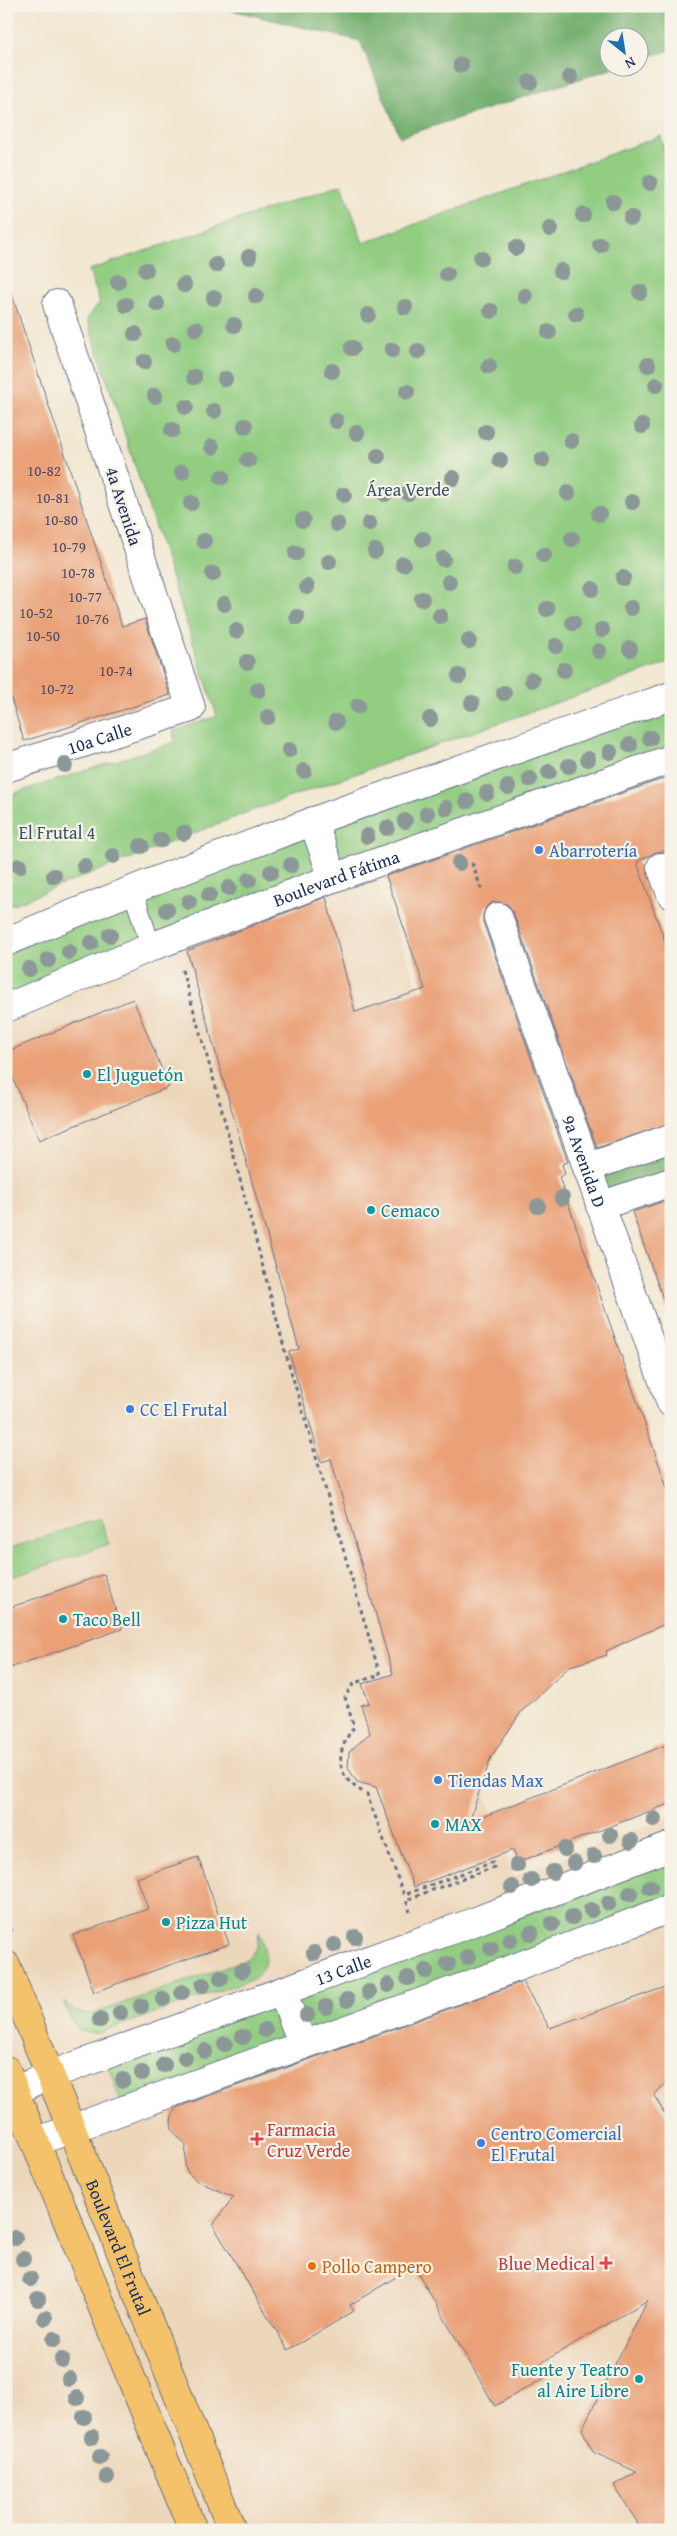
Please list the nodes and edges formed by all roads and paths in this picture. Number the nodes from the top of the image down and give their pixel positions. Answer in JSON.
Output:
{"nodes":[{"id":1,"x":57,"y":304,"type":"dead end"},
{"id":2,"x":671,"y":696,"type":"edge"},
{"id":3,"x":191,"y":708,"type":"joint"},
{"id":4,"x":671,"y":759,"type":"edge"},
{"id":5,"x":8,"y":761,"type":"edge"},
{"id":6,"x":312,"y":821,"type":"junction"},
{"id":7,"x":461,"y":832,"type":"junction"},
{"id":8,"x":661,"y":867,"type":"dead end"},
{"id":9,"x":333,"y":878,"type":"junction"},
{"id":10,"x":132,"y":888,"type":"junction"},
{"id":11,"x":671,"y":894,"type":"edge"},
{"id":12,"x":498,"y":918,"type":"joint"},
{"id":13,"x":6,"y":942,"type":"edge"},
{"id":14,"x":151,"y":947,"type":"junction"},
{"id":15,"x":180,"y":961,"type":"dead end"},
{"id":16,"x":6,"y":1008,"type":"edge"},
{"id":17,"x":671,"y":1138,"type":"edge"},
{"id":18,"x":587,"y":1170,"type":"junction"},
{"id":19,"x":671,"y":1182,"type":"edge"},
{"id":20,"x":600,"y":1206,"type":"junction"},
{"id":21,"x":671,"y":1403,"type":"edge"},
{"id":22,"x":671,"y":1846,"type":"edge"},
{"id":23,"x":671,"y":1908,"type":"edge"},
{"id":24,"x":411,"y":1913,"type":"dead end"},
{"id":25,"x":6,"y":1965,"type":"edge"},
{"id":26,"x":282,"y":1991,"type":"junction"},
{"id":27,"x":302,"y":2045,"type":"junction"},
{"id":28,"x":50,"y":2075,"type":"junction"},
{"id":29,"x":10,"y":2080,"type":"edge"},
{"id":30,"x":70,"y":2128,"type":"junction"},
{"id":31,"x":35,"y":2142,"type":"junction"},
{"id":32,"x":204,"y":2458,"type":"junction"},
{"id":33,"x":171,"y":2475,"type":"junction"},
{"id":34,"x":193,"y":2530,"type":"edge"},
{"id":35,"x":232,"y":2530,"type":"edge"}],
"edges":[{"from":1,"to":3,"type":"street","name":"4a Avenida"},
{"from":2,"to":6,"type":"street"},
{"from":3,"to":5,"type":"street","name":"10a Calle"},
{"from":4,"to":7,"type":"street","name":"Boulevard Fátima"},
{"from":6,"to":9,"type":"street"},
{"from":6,"to":10,"type":"street"},
{"from":7,"to":9,"type":"street","name":"Boulevard Fátima"},
{"from":7,"to":12,"type":"path"},
{"from":8,"to":11,"type":"street"},
{"from":9,"to":14,"type":"street","name":"Boulevard Fátima"},
{"from":10,"to":13,"type":"street"},
{"from":10,"to":14,"type":"lane"},
{"from":12,"to":18,"type":"street","name":"9a Avenida D"},
{"from":14,"to":16,"type":"street","name":"Boulevard Fátima"},
{"from":15,"to":24,"type":"path"},
{"from":17,"to":18,"type":"street"},
{"from":18,"to":20,"type":"street","name":"9a Avenida D"},
{"from":19,"to":20,"type":"street"},
{"from":20,"to":21,"type":"street","name":"9a Avenida D"},
{"from":22,"to":26,"type":"street","name":"13 Calle"},
{"from":23,"to":27,"type":"street"},
{"from":25,"to":28,"type":"main road","name":"Boulevard El Frutal"},
{"from":26,"to":27,"type":"street"},
{"from":26,"to":28,"type":"street","name":"13 Calle"},
{"from":27,"to":30,"type":"street"},
{"from":28,"to":29,"type":"street","name":"13 Calle"},
{"from":28,"to":30,"type":"main road","name":"Boulevard El Frutal"},
{"from":29,"to":31,"type":"main road"},
{"from":30,"to":31,"type":"street"},
{"from":30,"to":32,"type":"main road","name":"Boulevard El Frutal"},
{"from":31,"to":33,"type":"main road"},
{"from":32,"to":33,"type":"main road"},
{"from":32,"to":35,"type":"main road","name":"Boulevard El Frutal"},
{"from":33,"to":34,"type":"main road"}]}
